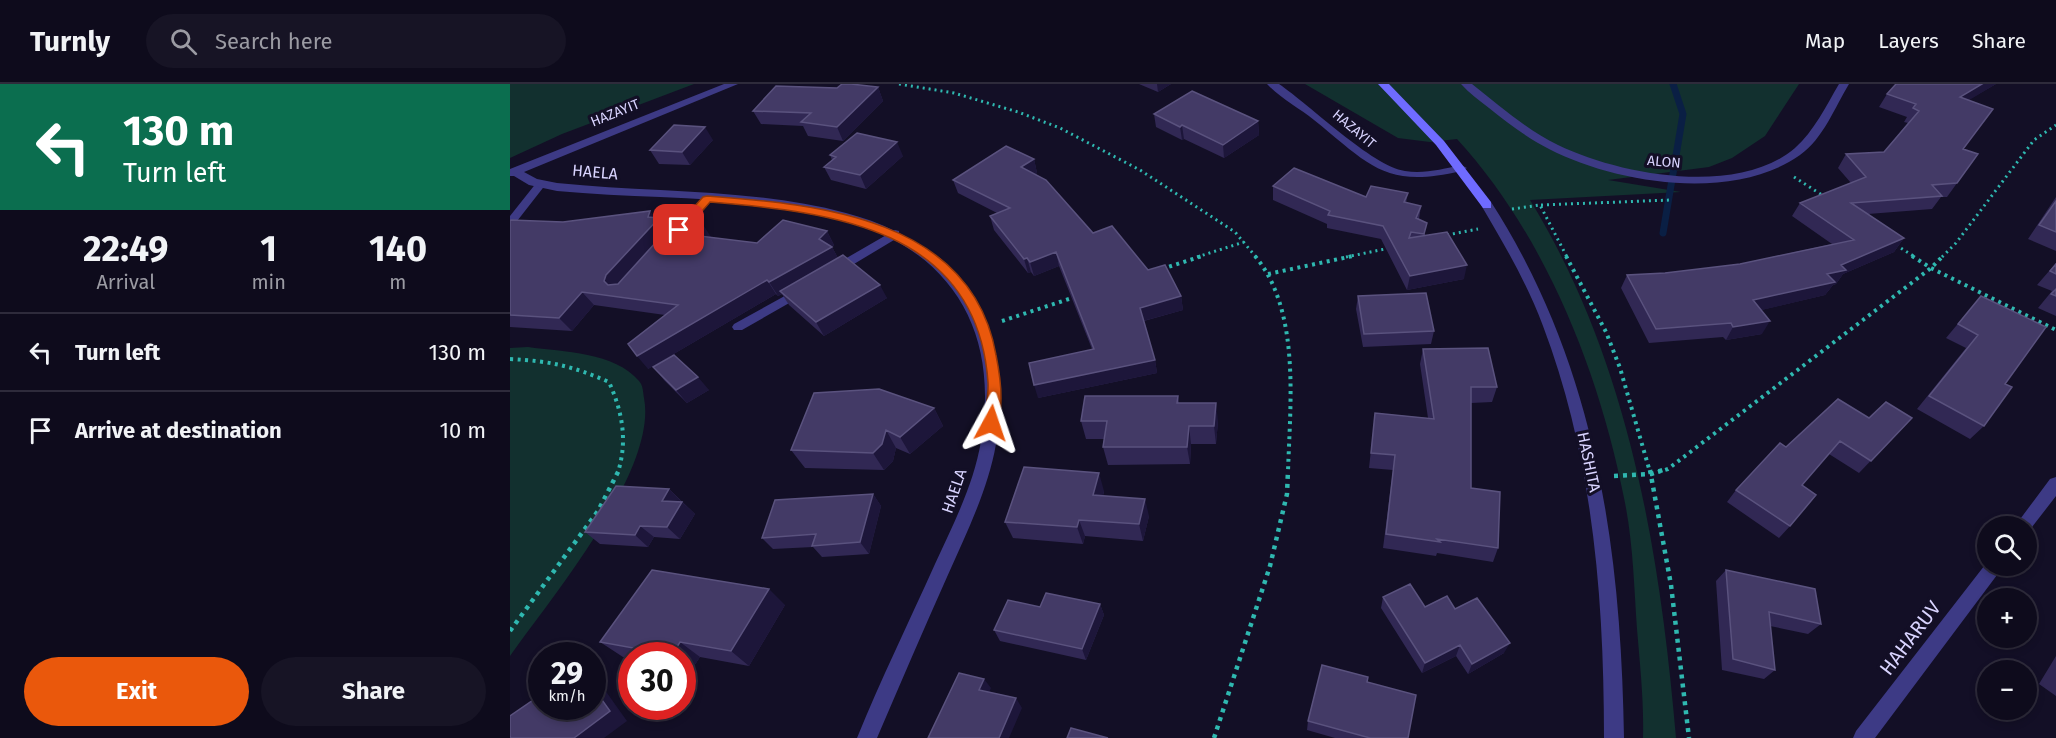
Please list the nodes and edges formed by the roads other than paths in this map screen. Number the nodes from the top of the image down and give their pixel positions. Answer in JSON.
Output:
{"nodes":[{"id":1,"x":733,"y":84,"type":"edge"},
{"id":2,"x":1272,"y":84,"type":"edge"},
{"id":3,"x":1383,"y":84,"type":"edge"},
{"id":4,"x":1466,"y":84,"type":"edge"},
{"id":5,"x":1844,"y":84,"type":"edge"},
{"id":6,"x":1461,"y":168,"type":"junction"},
{"id":7,"x":512,"y":172,"type":"edge"},
{"id":8,"x":541,"y":184,"type":"junction"},
{"id":9,"x":707,"y":199,"type":"junction"},
{"id":10,"x":1493,"y":213,"type":"joint"},
{"id":11,"x":510,"y":223,"type":"edge"},
{"id":12,"x":895,"y":234,"type":"junction"},
{"id":13,"x":669,"y":242,"type":"edge"},
{"id":14,"x":826,"y":275,"type":"edge"},
{"id":15,"x":807,"y":287,"type":"edge"},
{"id":16,"x":738,"y":327,"type":"dead end"},
{"id":17,"x":2056,"y":484,"type":"edge"},
{"id":18,"x":2032,"y":516,"type":"edge"},
{"id":19,"x":1986,"y":576,"type":"edge"},
{"id":20,"x":867,"y":738,"type":"edge"},
{"id":21,"x":1614,"y":738,"type":"edge"},
{"id":22,"x":1863,"y":738,"type":"edge"}],
"edges":[{"from":1,"to":7,"type":"street","name":"HAZAYIT"},
{"from":2,"to":6,"type":"street","name":"HAZAYIT"},
{"from":3,"to":6,"type":"main road"},
{"from":4,"to":5,"type":"street","name":"ALON"},
{"from":6,"to":10,"type":"main road"},
{"from":7,"to":8,"type":"street","name":"HAELA"},
{"from":8,"to":9,"type":"street","name":"HAELA"},
{"from":8,"to":11,"type":"lane"},
{"from":9,"to":12,"type":"street","name":"HAELA"},
{"from":9,"to":13,"type":"lane"},
{"from":10,"to":21,"type":"street","name":"HASHITA"},
{"from":12,"to":14,"type":"lane"},
{"from":12,"to":20,"type":"street","name":"HAELA"},
{"from":15,"to":16,"type":"lane"},
{"from":17,"to":18,"type":"street"},
{"from":19,"to":22,"type":"street","name":"HAHARUV"}]}
